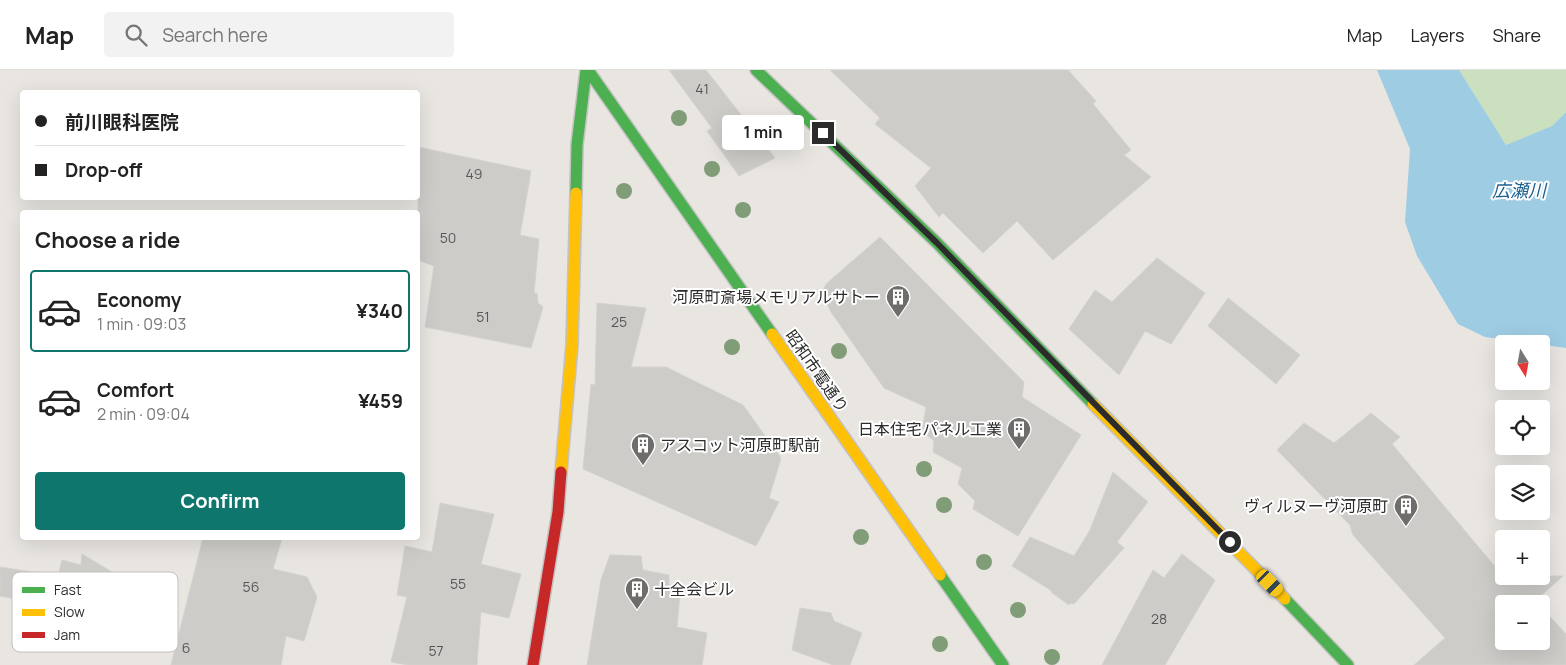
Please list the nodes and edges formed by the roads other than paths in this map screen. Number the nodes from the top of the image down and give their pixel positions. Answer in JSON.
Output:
{"nodes":[{"id":1,"x":587,"y":70,"type":"edge"},
{"id":2,"x":756,"y":70,"type":"edge"},
{"id":3,"x":533,"y":665,"type":"edge"},
{"id":4,"x":1003,"y":665,"type":"edge"},
{"id":5,"x":1348,"y":665,"type":"edge"}],
"edges":[{"from":1,"to":3,"type":"street"},
{"from":1,"to":4,"type":"street","name":"昭和市電通り"},
{"from":2,"to":5,"type":"street"}]}
